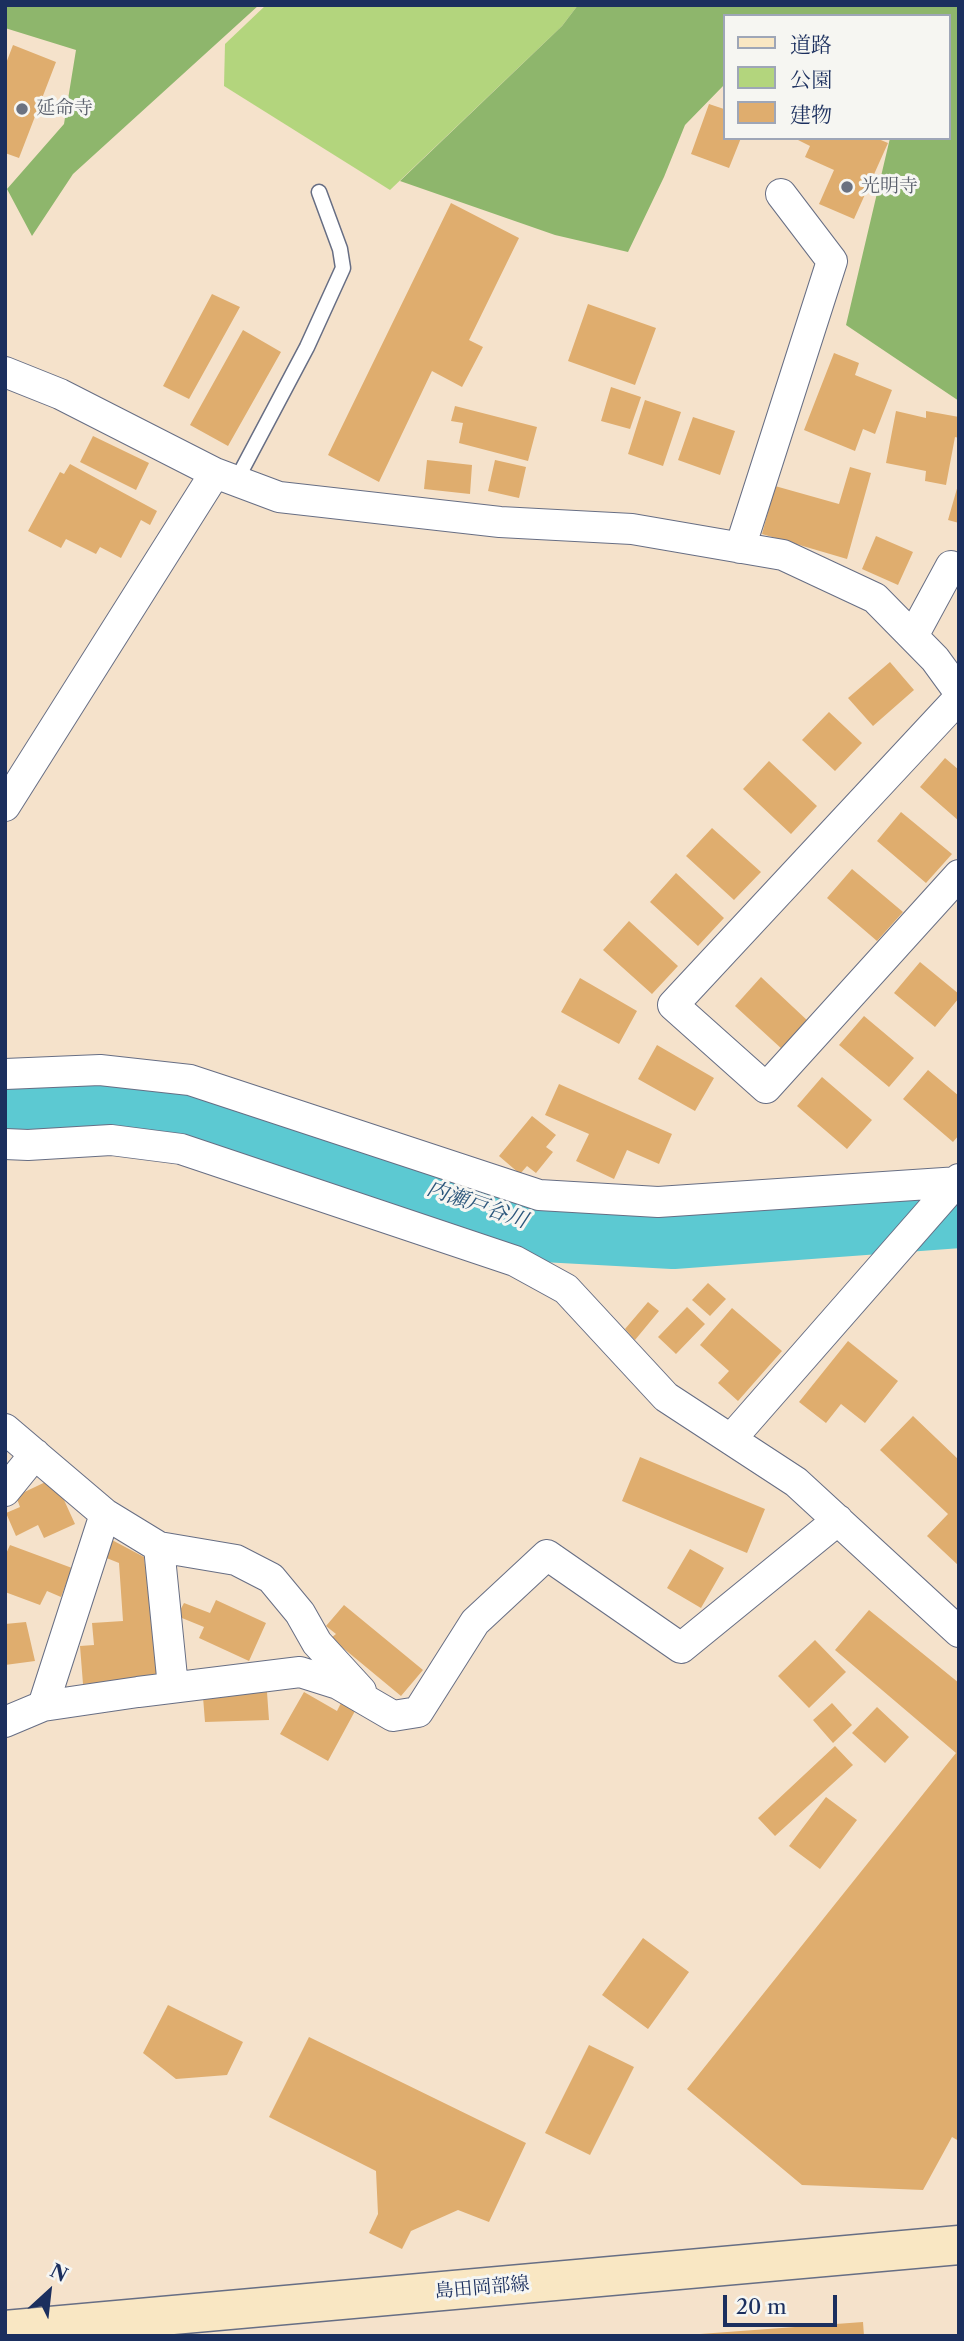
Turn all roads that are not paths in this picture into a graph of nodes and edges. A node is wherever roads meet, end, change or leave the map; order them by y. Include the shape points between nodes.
1 (319, 192) dead end
2 (780, 194) dead end
3 (5, 372) edge
4 (225, 477) junction
5 (740, 548) junction
6 (950, 566) dead end
7 (913, 636) junction
8 (959, 692) edge
9 (959, 698) edge
10 (5, 806) edge
11 (959, 875) edge
12 (5, 1074) edge
13 (5, 1144) edge
14 (958, 1181) edge
15 (5, 1429) edge
16 (731, 1439) junction
17 (35, 1454) junction
18 (5, 1491) edge
19 (105, 1514) junction
20 (838, 1520) junction
21 (159, 1547) junction
22 (959, 1632) edge
23 (173, 1687) junction
24 (43, 1706) junction
25 (374, 1706) junction
26 (5, 1722) edge
27 (959, 2245) edge
28 (5, 2330) edge

1 - 4 lane via 343,268 307,347
2 - 5 street via 832,261
3 - 4 street via 60,394
4 - 5 street via 279,496 500,522 632,529
4 - 10 street
5 - 7 street via 783,555 874,598
6 - 7 street
7 - 8 street
9 - 11 street via 673,1005 766,1088
12 - 14 street via 100,1070 190,1080 539,1195 658,1202
13 - 16 street via 111,1140 181,1149 515,1261 566,1289 666,1397
14 - 16 street
15 - 17 street
16 - 20 street via 796,1482
17 - 18 street
17 - 19 street
19 - 21 street
19 - 24 street
20 - 22 street
20 - 25 street via 681,1648 547,1555 475,1622 418,1712 393,1716
21 - 23 street
21 - 25 street via 236,1560 271,1578 317,1643
23 - 24 street
23 - 25 street via 300,1672 338,1684
24 - 26 street
27 - 28 main road, 島田岡部線

